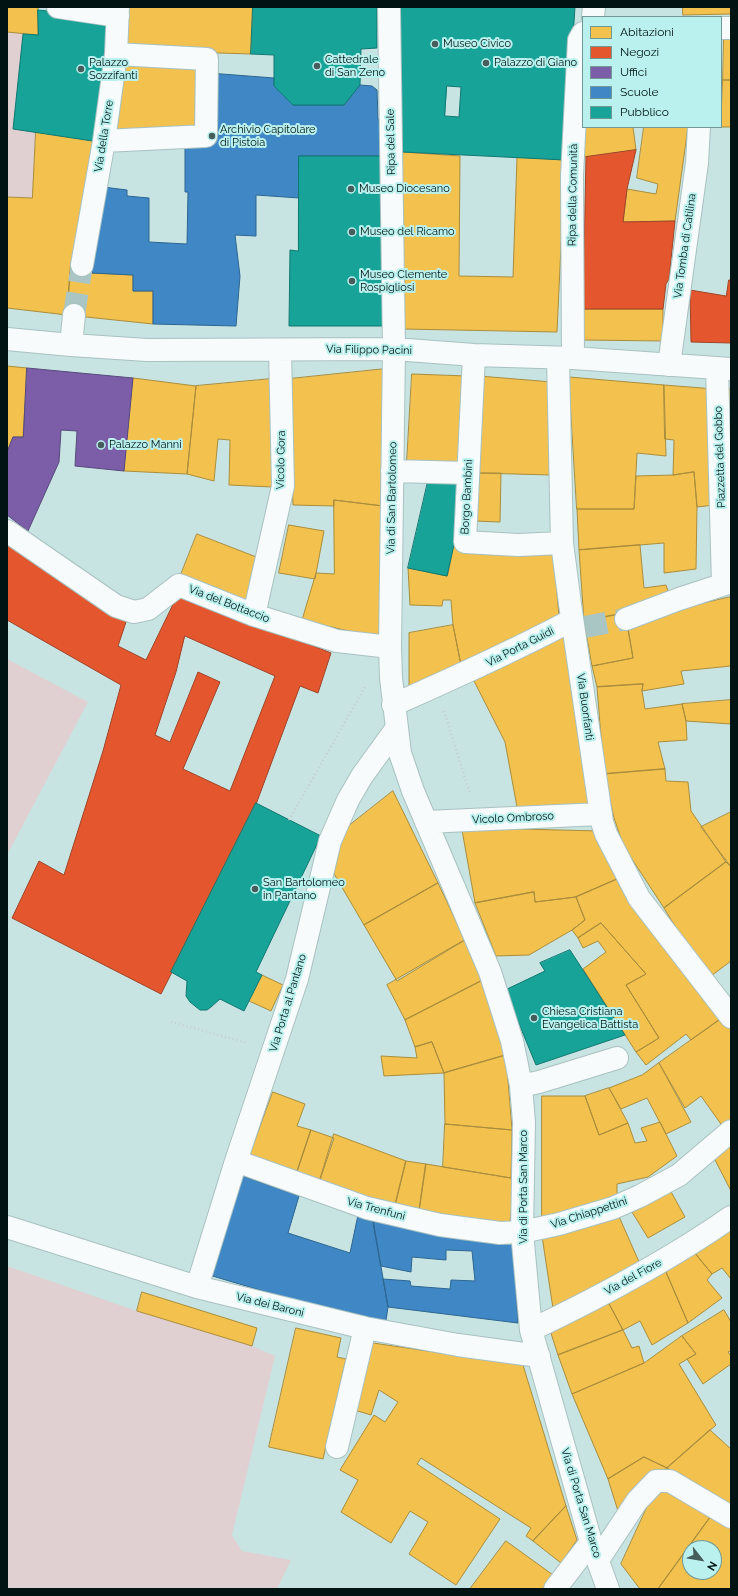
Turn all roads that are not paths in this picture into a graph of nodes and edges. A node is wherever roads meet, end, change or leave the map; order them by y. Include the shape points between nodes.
1 (58, 7) edge
2 (389, 7) edge
3 (118, 11) edge
4 (582, 35) edge
5 (116, 54) junction
6 (699, 128) edge
7 (104, 141) junction
8 (82, 265) tunnel mouth
9 (74, 315) tunnel mouth
10 (7, 339) edge
11 (71, 345) junction
12 (394, 348) junction
13 (280, 350) junction
14 (474, 355) junction
15 (566, 358) junction
16 (669, 366) junction
17 (724, 369) edge
18 (392, 471) junction
19 (468, 472) junction
20 (7, 531) edge
21 (562, 543) junction
22 (727, 583) edge
23 (254, 615) junction
24 (626, 618) tunnel mouth
25 (577, 626) junction
26 (390, 647) junction
27 (393, 705) junction
28 (396, 729) junction
29 (601, 814) junction
30 (429, 830) junction
31 (731, 1017) edge
32 (617, 1058) dead end
33 (521, 1086) junction
34 (731, 1131) edge
35 (236, 1161) junction
36 (731, 1217) edge
37 (7, 1227) edge
38 (522, 1232) junction
39 (197, 1287) junction
40 (365, 1328) junction
41 (531, 1330) junction
42 (539, 1356) junction
43 (337, 1447) dead end
44 (731, 1517) edge
45 (595, 1551) junction
46 (555, 1589) edge
47 (608, 1589) edge

1 - 3 street
2 - 12 street, Ripa del Sale
3 - 5 street, Via della Torre
4 - 15 street, Ripa della Comunità via 572,175
5 - 7 street, Via della Torre
5 - 7 street via 207,59 206,136
6 - 16 street, Via Tomba di Catilina via 697,163
7 - 8 street, Via della Torre
9 - 11 street
10 - 11 street, Via Filippo Pacini
11 - 13 street, Via Filippo Pacini via 147,350
12 - 13 street, Via Filippo Pacini
12 - 14 street, Via Filippo Pacini
12 - 18 street, Via di San Bartolomeo
13 - 23 street, Vicolo Gora via 283,486
14 - 15 street, Via Filippo Pacini
14 - 19 street, Borgo Bambini
15 - 16 street, Via Filippo Pacini
15 - 21 street, Via Buonfanti
16 - 17 street, Via Filippo Pacini
17 - 22 street, Piazzetta del Gobbo
18 - 19 street
18 - 26 street, Via di San Bartolomeo
19 - 21 street, Borgo Bambini via 465,542 518,545
20 - 23 street, Via del Bottaccio via 116,606 134,612 148,609 179,585
21 - 25 street, Via Buonfanti
22 - 24 street
23 - 26 street, Via del Bottaccio via 337,641
25 - 27 street, Via Porta Guidi via 528,644
25 - 29 street, Via Buonfanti
26 - 27 street, Via di San Bartolomeo
27 - 28 street, Via di San Bartolomeo
28 - 30 street, Via di Porta San Marco via 406,773
28 - 35 street, Via Porta al Pantano via 362,776 333,834 297,979
29 - 30 street, Vicolo Ombroso via 476,820
29 - 31 street, Via Buonfanti via 606,834 639,898
30 - 33 street, Via di Porta San Marco via 490,972 512,1041
32 - 33 street
33 - 38 street, Via di Porta San Marco via 524,1145
34 - 38 street, Via Chiappettini via 680,1175 640,1196 584,1217
35 - 38 street, Via Trenfuni via 367,1208 440,1225 500,1234
35 - 39 street, Via Porta al Pantano
36 - 41 street, Via del Fiore via 669,1258 574,1310
37 - 39 street, Via dei Baroni
38 - 41 street, Via di Porta San Marco
39 - 40 street, Via dei Baroni
40 - 42 street, Via dei Baroni via 458,1345
40 - 43 street
41 - 42 street, Via di Porta San Marco
42 - 45 street, Via di Porta San Marco
44 - 45 street via 670,1481 656,1481
45 - 46 street
45 - 47 street, Via di Porta San Marco

